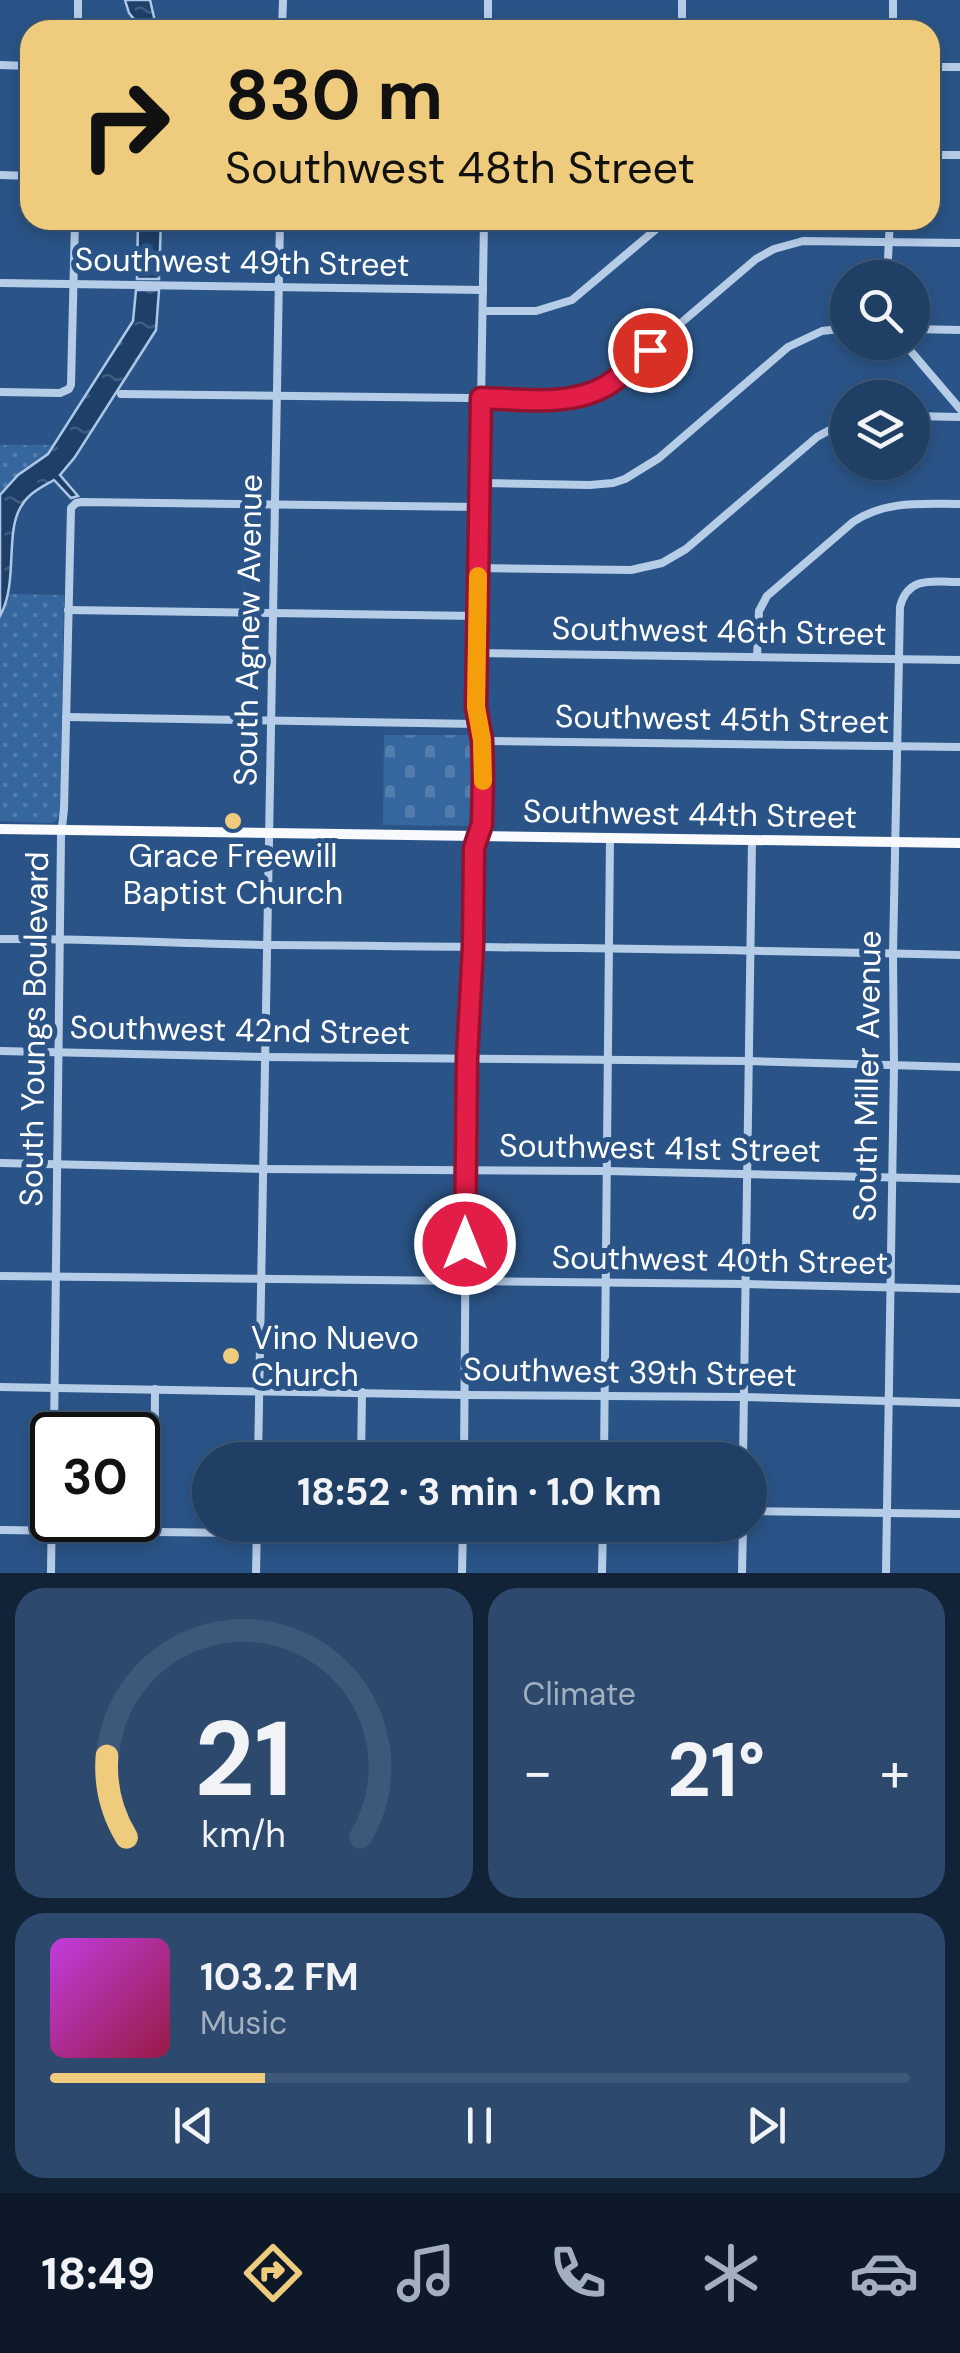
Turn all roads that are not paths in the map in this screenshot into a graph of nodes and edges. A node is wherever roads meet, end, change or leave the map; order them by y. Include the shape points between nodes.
1 (75, 230) edge
2 (280, 230) edge
3 (484, 230) edge
4 (654, 230) edge
5 (890, 230) edge
6 (890, 242) junction
7 (960, 242) edge
8 (888, 260) edge
9 (0, 283) edge
10 (74, 284) junction
11 (278, 288) junction
12 (483, 290) junction
13 (483, 311) junction
14 (930, 329) edge
15 (830, 330) edge
16 (960, 330) edge
17 (918, 360) edge
18 (0, 392) edge
19 (120, 394) dead end
20 (276, 396) junction
21 (481, 398) junction
22 (960, 409) edge
23 (930, 416) edge
24 (960, 417) edge
25 (830, 429) edge
26 (480, 483) junction
27 (274, 504) junction
28 (960, 504) edge
29 (479, 507) junction
30 (478, 568) junction
31 (960, 582) edge
32 (68, 610) junction
33 (274, 613) junction
34 (478, 616) junction
35 (477, 653) junction
36 (757, 657) junction
37 (900, 659) junction
38 (960, 660) edge
39 (66, 717) junction
40 (271, 722) junction
41 (478, 724) junction
42 (482, 740) junction
43 (898, 746) junction
44 (960, 748) edge
45 (0, 829) edge
46 (62, 830) junction
47 (270, 832) junction
48 (478, 836) junction
49 (610, 837) junction
50 (752, 841) junction
51 (896, 842) junction
52 (960, 843) edge
53 (61, 938) junction
54 (0, 939) edge
55 (267, 945) junction
56 (473, 946) junction
57 (610, 948) junction
58 (749, 951) junction
59 (893, 953) junction
60 (960, 955) edge
61 (0, 1052) edge
62 (60, 1052) junction
63 (265, 1057) junction
64 (467, 1058) junction
65 (606, 1060) junction
66 (748, 1061) junction
67 (894, 1066) junction
68 (960, 1067) edge
69 (0, 1163) edge
70 (58, 1163) junction
71 (263, 1168) junction
72 (465, 1170) junction
73 (607, 1171) junction
74 (746, 1174) junction
75 (891, 1178) junction
76 (960, 1179) edge
77 (0, 1276) edge
78 (55, 1277) junction
79 (261, 1280) junction
80 (464, 1282) junction
81 (604, 1283) junction
82 (745, 1284) junction
83 (890, 1288) junction
84 (960, 1290) edge
85 (0, 1387) edge
86 (55, 1388) junction
87 (155, 1389) junction
88 (260, 1392) junction
89 (362, 1392) junction
90 (465, 1395) junction
91 (604, 1396) junction
92 (742, 1396) junction
93 (888, 1402) junction
94 (960, 1402) edge
95 (54, 1412) edge
96 (155, 1412) edge
97 (259, 1442) edge
98 (361, 1442) edge
99 (464, 1442) edge
100 (604, 1442) edge
101 (742, 1442) edge
102 (767, 1511) edge
103 (887, 1513) junction
104 (960, 1514) edge
105 (0, 1530) edge
106 (30, 1531) edge
107 (192, 1531) edge
108 (160, 1532) edge
109 (52, 1542) edge
110 (257, 1542) edge
111 (463, 1542) edge
112 (603, 1542) edge
113 (742, 1542) edge
114 (51, 1573) edge
115 (256, 1573) edge
116 (462, 1573) edge
117 (602, 1573) edge
118 (742, 1573) edge
119 (886, 1573) edge

1 - 10 street
2 - 11 street, South Agnew Avenue
3 - 12 street
4 - 13 street via 572,300 536,311
5 - 6 street
6 - 7 street
6 - 8 street
6 - 21 street via 804,241 774,248 605,386 563,399
9 - 10 street, Southwest 49th Street
10 - 11 street, Southwest 49th Street
10 - 18 street via 69,390
11 - 12 street, Southwest 49th Street
11 - 20 street, South Agnew Avenue
12 - 13 street
13 - 21 street
14 - 16 street
15 - 26 street via 788,347 659,458 625,479 590,486
17 - 22 street
19 - 20 street
20 - 21 street
20 - 27 street, South Agnew Avenue
21 - 26 street
23 - 24 street
25 - 30 street via 662,563 631,570
26 - 29 street
27 - 29 street
27 - 32 street, South Youngs Boulevard via 73,505
27 - 33 street, South Agnew Avenue
28 - 36 street via 888,506 853,522 767,596 759,612
29 - 30 street
30 - 34 street
31 - 37 street, South Miller Avenue via 924,582 905,593
32 - 33 street
32 - 39 street, South Youngs Boulevard
33 - 34 street
33 - 40 street, South Agnew Avenue
34 - 35 street
35 - 36 street, Southwest 46th Street
35 - 41 street
36 - 37 street, Southwest 46th Street
37 - 38 street, Southwest 46th Street
37 - 43 street, South Miller Avenue
39 - 40 street
39 - 46 street, South Youngs Boulevard
40 - 41 street
40 - 47 street, South Agnew Avenue
41 - 42 street
42 - 43 street, Southwest 45th Street
42 - 48 street
43 - 44 street, Southwest 45th Street
43 - 51 street, South Miller Avenue
45 - 46 main road, Southwest 44th Street
46 - 47 main road, Southwest 44th Street
46 - 53 street, South Youngs Boulevard
47 - 48 main road, Southwest 44th Street
47 - 55 street, South Agnew Avenue
48 - 49 main road, Southwest 44th Street
48 - 56 street
49 - 50 main road, Southwest 44th Street
49 - 57 street
50 - 51 main road, Southwest 44th Street
50 - 58 street
51 - 52 main road, Southwest 44th Street
51 - 59 street, South Miller Avenue
53 - 54 street
53 - 55 street
53 - 62 street, South Youngs Boulevard
55 - 56 street
55 - 63 street, South Agnew Avenue
56 - 57 street
56 - 64 street
57 - 58 street
57 - 65 street
58 - 59 street
58 - 66 street
59 - 60 street
59 - 67 street, South Miller Avenue
61 - 62 street, Southwest 42nd Street
62 - 63 street, Southwest 42nd Street
62 - 70 street, South Youngs Boulevard
63 - 64 street, Southwest 42nd Street
63 - 71 street, South Agnew Avenue
64 - 65 street, Southwest 42nd Street
64 - 72 street
65 - 66 street, Southwest 42nd Street
65 - 73 street
66 - 67 street, Southwest 42nd Street
66 - 74 street
67 - 68 street, Southwest 42nd Street
67 - 75 street, South Miller Avenue
69 - 70 street, Southwest 41st Street
70 - 71 street, Southwest 41st Street
70 - 78 street, South Youngs Boulevard
71 - 72 street, Southwest 41st Street
71 - 79 street, South Agnew Avenue
72 - 73 street, Southwest 41st Street
72 - 80 street
73 - 74 street, Southwest 41st Street
73 - 81 street
74 - 75 street, Southwest 41st Street
74 - 82 street
75 - 76 street, Southwest 41st Street
75 - 83 street, South Miller Avenue
77 - 78 street, Southwest 40th Street
78 - 79 street, Southwest 40th Street
78 - 86 street, South Youngs Boulevard
79 - 80 street, Southwest 40th Street
79 - 88 street, South Agnew Avenue
80 - 81 street, Southwest 40th Street
80 - 90 street
81 - 82 street, Southwest 40th Street
81 - 91 street
82 - 83 street, Southwest 40th Street
82 - 92 street
83 - 84 street, Southwest 40th Street
83 - 93 street, South Miller Avenue
85 - 86 street, Southwest 39th Street
86 - 87 street, Southwest 39th Street
86 - 95 street, South Youngs Boulevard
87 - 88 street, Southwest 39th Street
87 - 96 street
88 - 89 street, Southwest 39th Street
88 - 97 street, South Agnew Avenue
89 - 90 street, Southwest 39th Street
89 - 98 street
90 - 91 street, Southwest 39th Street
90 - 99 street
91 - 92 street, Southwest 39th Street
91 - 100 street
92 - 93 street, Southwest 39th Street
92 - 101 street
93 - 94 street, Southwest 39th Street
93 - 103 street, South Miller Avenue
102 - 103 street
103 - 104 street
103 - 119 street, South Miller Avenue
105 - 106 street
107 - 108 street
109 - 114 street
110 - 115 street
111 - 116 street
112 - 117 street
113 - 118 street

